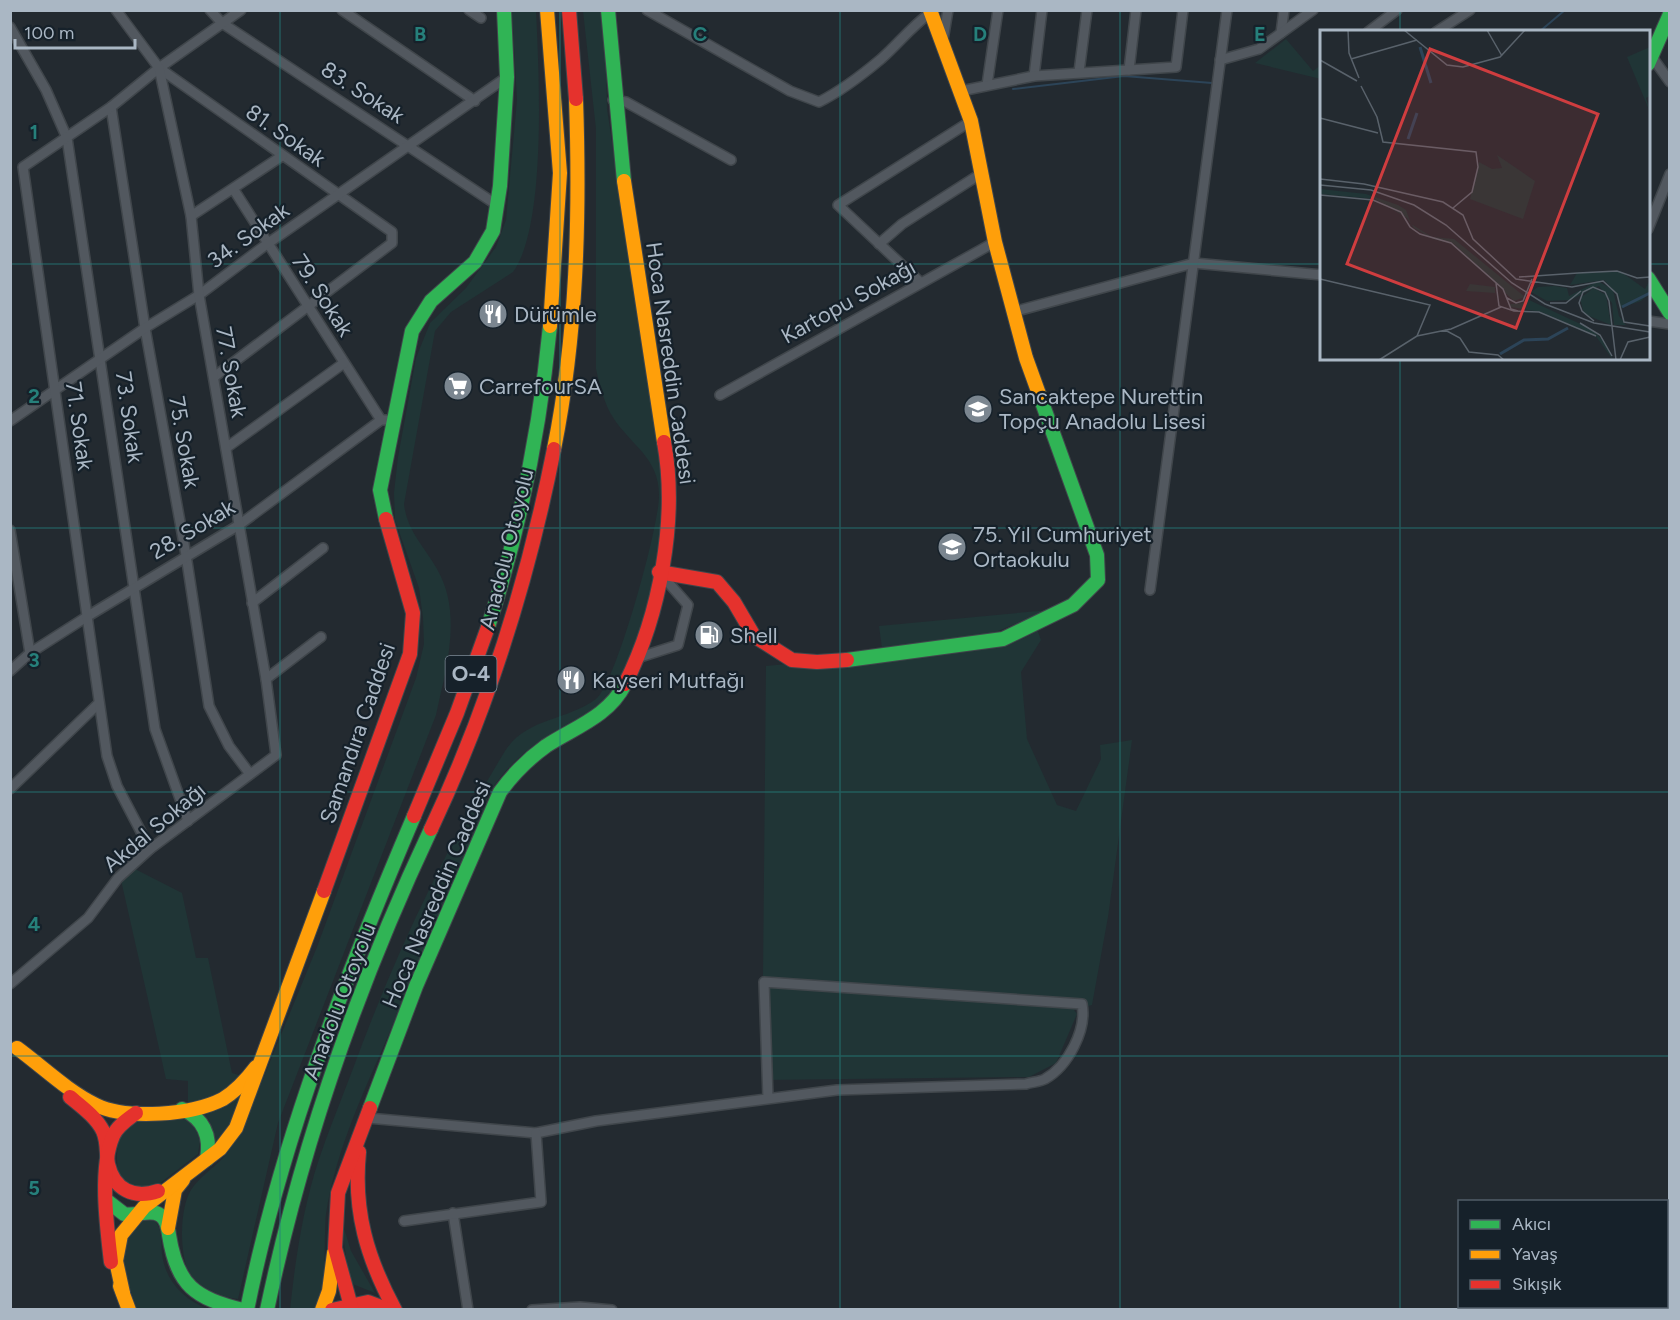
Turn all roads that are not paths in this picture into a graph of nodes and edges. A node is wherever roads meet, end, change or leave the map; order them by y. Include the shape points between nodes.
1 (116, 10) edge
2 (210, 10) edge
3 (241, 10) edge
4 (342, 10) edge
5 (469, 10) edge
6 (504, 10) edge
7 (547, 10) edge
8 (569, 10) edge
9 (608, 10) edge
10 (648, 10) edge
11 (948, 10) edge
12 (998, 10) edge
13 (1042, 10) edge
14 (1087, 10) edge
15 (1136, 10) edge
16 (1183, 10) edge
17 (1227, 10) edge
18 (1284, 10) edge
19 (1313, 10) edge
20 (1397, 10) edge
21 (1470, 10) edge
22 (930, 12) edge
23 (1670, 14) edge
24 (481, 18) dead end
25 (222, 23) junction
26 (10, 27) edge
27 (1371, 30) edge
28 (1440, 30) edge
29 (1281, 33) junction
30 (943, 40) junction
31 (1220, 60) junction
32 (1650, 60) edge
33 (159, 68) junction
34 (1129, 70) junction
35 (1079, 72) junction
36 (1034, 76) junction
37 (507, 77) junction
38 (1670, 82) edge
39 (987, 85) junction
40 (961, 91) junction
41 (613, 100) junction
42 (475, 101) junction
43 (111, 106) junction
44 (971, 121) junction
45 (67, 138) junction
46 (410, 146) junction
47 (282, 156) junction
48 (731, 160) dead end
49 (982, 173) junction
50 (1670, 174) edge
51 (234, 190) junction
52 (339, 195) junction
53 (497, 205) junction
54 (191, 216) junction
55 (1650, 224) edge
56 (995, 242) junction
57 (267, 244) junction
58 (879, 244) junction
59 (1194, 263) junction
60 (1320, 275) edge
61 (1650, 281) edge
62 (920, 282) junction
63 (199, 295) junction
64 (307, 307) junction
65 (1013, 312) junction
66 (1669, 312) edge
67 (1650, 321) edge
68 (1670, 324) edge
69 (145, 328) junction
70 (102, 358) junction
71 (344, 363) junction
72 (214, 377) junction
73 (56, 390) junction
74 (720, 395) dead end
75 (386, 420) junction
76 (10, 421) edge
77 (226, 448) junction
78 (239, 525) junction
79 (10, 530) edge
80 (323, 548) dead end
81 (186, 555) junction
82 (659, 572) junction
83 (133, 588) junction
84 (1150, 590) dead end
85 (252, 603) junction
86 (88, 616) junction
87 (321, 637) dead end
88 (30, 653) junction
89 (637, 658) junction
90 (10, 671) edge
91 (266, 679) junction
92 (99, 703) junction
93 (276, 755) joint
94 (250, 774) junction
95 (10, 789) edge
96 (188, 821) junction
97 (150, 849) junction
98 (10, 984) edge
99 (14, 1045) edge
100 (265, 1055) junction
101 (768, 1098) junction
102 (182, 1109) junction
103 (136, 1113) junction
104 (368, 1118) junction
105 (536, 1133) junction
106 (362, 1135) junction
107 (207, 1159) junction
108 (108, 1162) junction
109 (187, 1174) junction
110 (168, 1188) junction
111 (106, 1200) junction
112 (453, 1213) junction
113 (138, 1215) junction
114 (404, 1221) dead end
115 (168, 1228) junction
116 (335, 1248) junction
117 (123, 1293) junction
118 (351, 1306) edge
119 (129, 1310) edge
120 (245, 1310) edge
121 (268, 1310) edge
122 (322, 1310) edge
123 (332, 1310) edge
124 (389, 1310) edge
125 (395, 1310) edge
126 (468, 1310) edge
127 (532, 1310) edge
128 (612, 1310) edge

1 - 33 street, 77. Sokak
2 - 25 street, 83. Sokak
3 - 25 street, 71. Sokak
4 - 42 street
5 - 24 street
6 - 37 main road, Samandıra Caddesi
7 - 120 main road, Anadolu Otoyolu / O-4 via 560,173 554,288 527,479 484,638 316,1058 267,1216
8 - 121 main road, Anadolu Otoyolu / O-4 via 579,136 575,297 552,453 526,573 461,762 404,887 333,1072 301,1172
9 - 41 main road, Hoca Nasreddin Caddesi
10 - 22 street via 790,91 819,102 882,58
11 - 30 street
12 - 39 street
13 - 36 street
14 - 35 street
15 - 34 street
16 - 34 street via 1176,67
17 - 31 street
18 - 29 street
19 - 29 street
20 - 27 street
21 - 28 street
22 - 30 main road
23 - 32 main road
25 - 33 street, 71. Sokak
25 - 46 street, 83. Sokak
26 - 45 street, 73. Sokak via 46,90
29 - 31 street via 1259,49
30 - 40 main road
31 - 59 street
32 - 38 street
33 - 43 street, 71. Sokak
33 - 47 street, 81. Sokak
33 - 54 street, 77. Sokak
34 - 35 street
35 - 36 street
36 - 39 street
37 - 42 street, 34. Sokak
37 - 53 main road, Samandıra Caddesi
39 - 40 street
40 - 44 main road
41 - 48 street via 626,102
41 - 82 main road, Hoca Nasreddin Caddesi via 667,457 670,495
42 - 46 street, 34. Sokak
43 - 45 street, 71. Sokak
43 - 69 street, 75. Sokak
44 - 49 main road
44 - 58 street via 838,205
45 - 70 street, 73. Sokak
45 - 73 street, 71. Sokak via 23,167
46 - 52 street, 34. Sokak
46 - 53 street, 83. Sokak
47 - 51 street
47 - 52 street, 81. Sokak
49 - 56 main road
49 - 58 street via 902,224
50 - 55 street
51 - 54 street
51 - 57 street, 79. Sokak
52 - 57 street, 34. Sokak
52 - 64 street, 81. Sokak via 392,232 392,243
53 - 75 main road, Samandıra Caddesi via 485,249 431,301 412,331
54 - 63 street, 77. Sokak
56 - 62 street, Kartopu Sokağı
56 - 65 main road
57 - 63 street, 34. Sokak
57 - 64 street, 79. Sokak
58 - 62 street
59 - 60 street
59 - 65 street
59 - 84 street
61 - 66 main road
62 - 74 street, Kartopu Sokağı
63 - 69 street, 34. Sokak
63 - 72 street, 77. Sokak
64 - 71 street, 79. Sokak
64 - 72 street
65 - 82 main road via 1099,562 1096,584 1073,605 1003,639 883,657 817,662 792,660 754,636 717,582
67 - 68 street
69 - 70 street, 34. Sokak
69 - 81 street, 75. Sokak
70 - 73 street, 34. Sokak
70 - 83 street, 73. Sokak
71 - 75 street, 79. Sokak
71 - 77 street
72 - 77 street, 77. Sokak
73 - 76 street, 34. Sokak
73 - 86 street, 71. Sokak
75 - 78 street, 28. Sokak
75 - 100 main road, Samandıra Caddesi via 380,490 413,613 410,654
77 - 78 street, 77. Sokak
78 - 81 street, 28. Sokak
78 - 85 street, 77. Sokak
79 - 88 street
80 - 85 street
81 - 83 street, 28. Sokak
81 - 94 street, 75. Sokak via 209,706 229,746
82 - 89 main road, Hoca Nasreddin Caddesi
82 - 89 street via 688,605 678,645
83 - 86 street, 28. Sokak
83 - 96 street, 73. Sokak via 154,729
85 - 91 street, 77. Sokak
86 - 88 street, 28. Sokak
86 - 92 street, 71. Sokak
87 - 91 street
88 - 90 street, 28. Sokak
89 - 104 main road, Hoca Nasreddin Caddesi via 608,708 539,751 500,792 416,986
91 - 93 street, 77. Sokak
92 - 95 street
92 - 97 street, 71. Sokak via 107,756 117,786
93 - 94 street, Akdal Sokağı
94 - 96 street, Akdal Sokağı
96 - 97 street, Akdal Sokağı
97 - 98 street, Akdal Sokağı via 118,878 88,918
99 - 103 main road via 96,1105 110,1111
99 - 108 main road via 98,1124 104,1134
100 - 102 main road via 242,1084 220,1100
100 - 107 main road, Samandıra Caddesi via 236,1128
101 - 101 street via 764,982 1082,1004 1080,1032 1070,1053 1043,1080 1026,1084 837,1090
101 - 105 street
102 - 103 main road
102 - 107 main road via 194,1113 207,1130
103 - 108 main road via 112,1136
104 - 105 street
104 - 106 main road, Hoca Nasreddin Caddesi
105 - 112 street via 541,1202
106 - 116 main road via 338,1193
106 - 125 main road via 355,1195 357,1216 371,1260
107 - 109 main road, Samandıra Caddesi
108 - 110 main road via 113,1178 129,1195 151,1195
108 - 111 main road
109 - 110 main road, Samandıra Caddesi
109 - 115 main road via 175,1190
110 - 113 main road, Samandıra Caddesi
111 - 113 main road via 123,1215
111 - 117 main road via 109,1249
112 - 114 street
112 - 126 street
113 - 115 main road via 155,1212
113 - 117 main road, Samandıra Caddesi via 121,1235 117,1249
115 - 120 main road via 172,1258 181,1280 204,1300
116 - 118 main road
116 - 122 main road
117 - 119 main road
118 - 123 main road
118 - 124 main road via 377,1302
127 - 128 street

